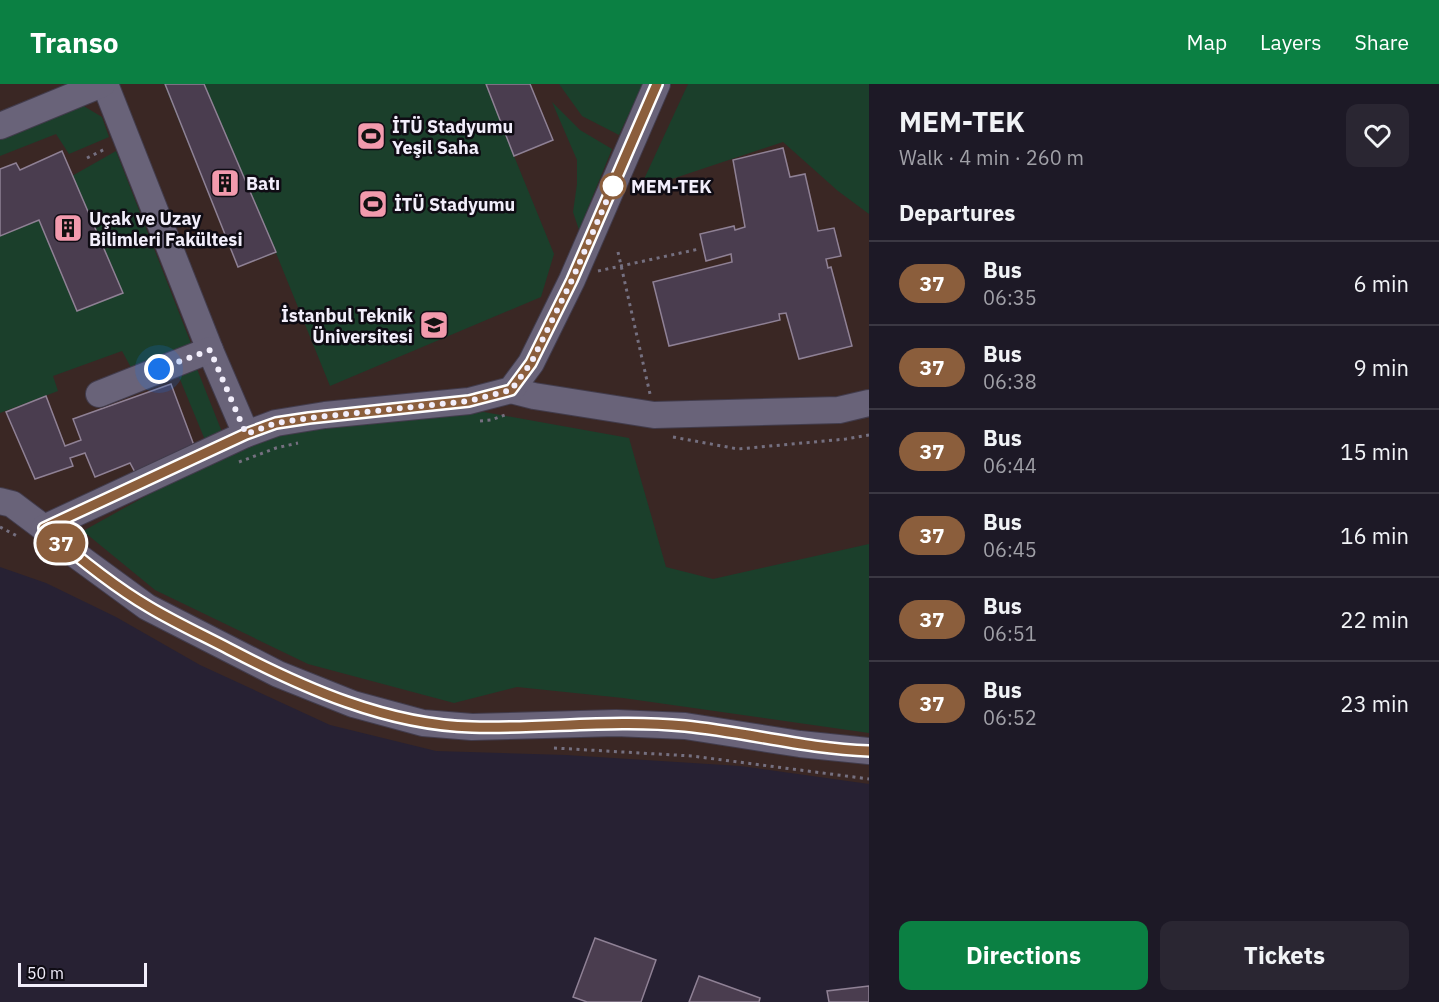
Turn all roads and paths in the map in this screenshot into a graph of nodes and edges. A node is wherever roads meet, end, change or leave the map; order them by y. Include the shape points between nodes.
1 (103, 84) edge
2 (657, 84) edge
3 (0, 126) edge
4 (699, 249) dead end
5 (618, 252) dead end
6 (596, 262) dead end
7 (621, 266) junction
8 (210, 350) junction
9 (523, 393) junction
10 (99, 394) dead end
11 (869, 394) edge
12 (869, 403) edge
13 (839, 410) junction
14 (654, 415) junction
15 (479, 421) dead end
16 (246, 434) junction
17 (869, 435) edge
18 (306, 441) dead end
19 (738, 449) dead end
20 (234, 465) dead end
21 (0, 501) edge
22 (44, 528) junction
23 (869, 751) edge

1 - 3 street
1 - 8 street
2 - 9 street via 572,280 531,363
4 - 7 path
5 - 7 path
6 - 7 path via 592,273
7 - 14 path
8 - 10 street
8 - 16 street
9 - 14 street
9 - 15 path via 509,413
9 - 16 street via 325,415 276,423
11 - 13 street
12 - 13 street
13 - 14 street
16 - 22 street
17 - 19 path
18 - 20 path
21 - 22 street via 12,504
22 - 23 street via 147,607 278,674 353,704 413,720 472,727 616,723 685,726

